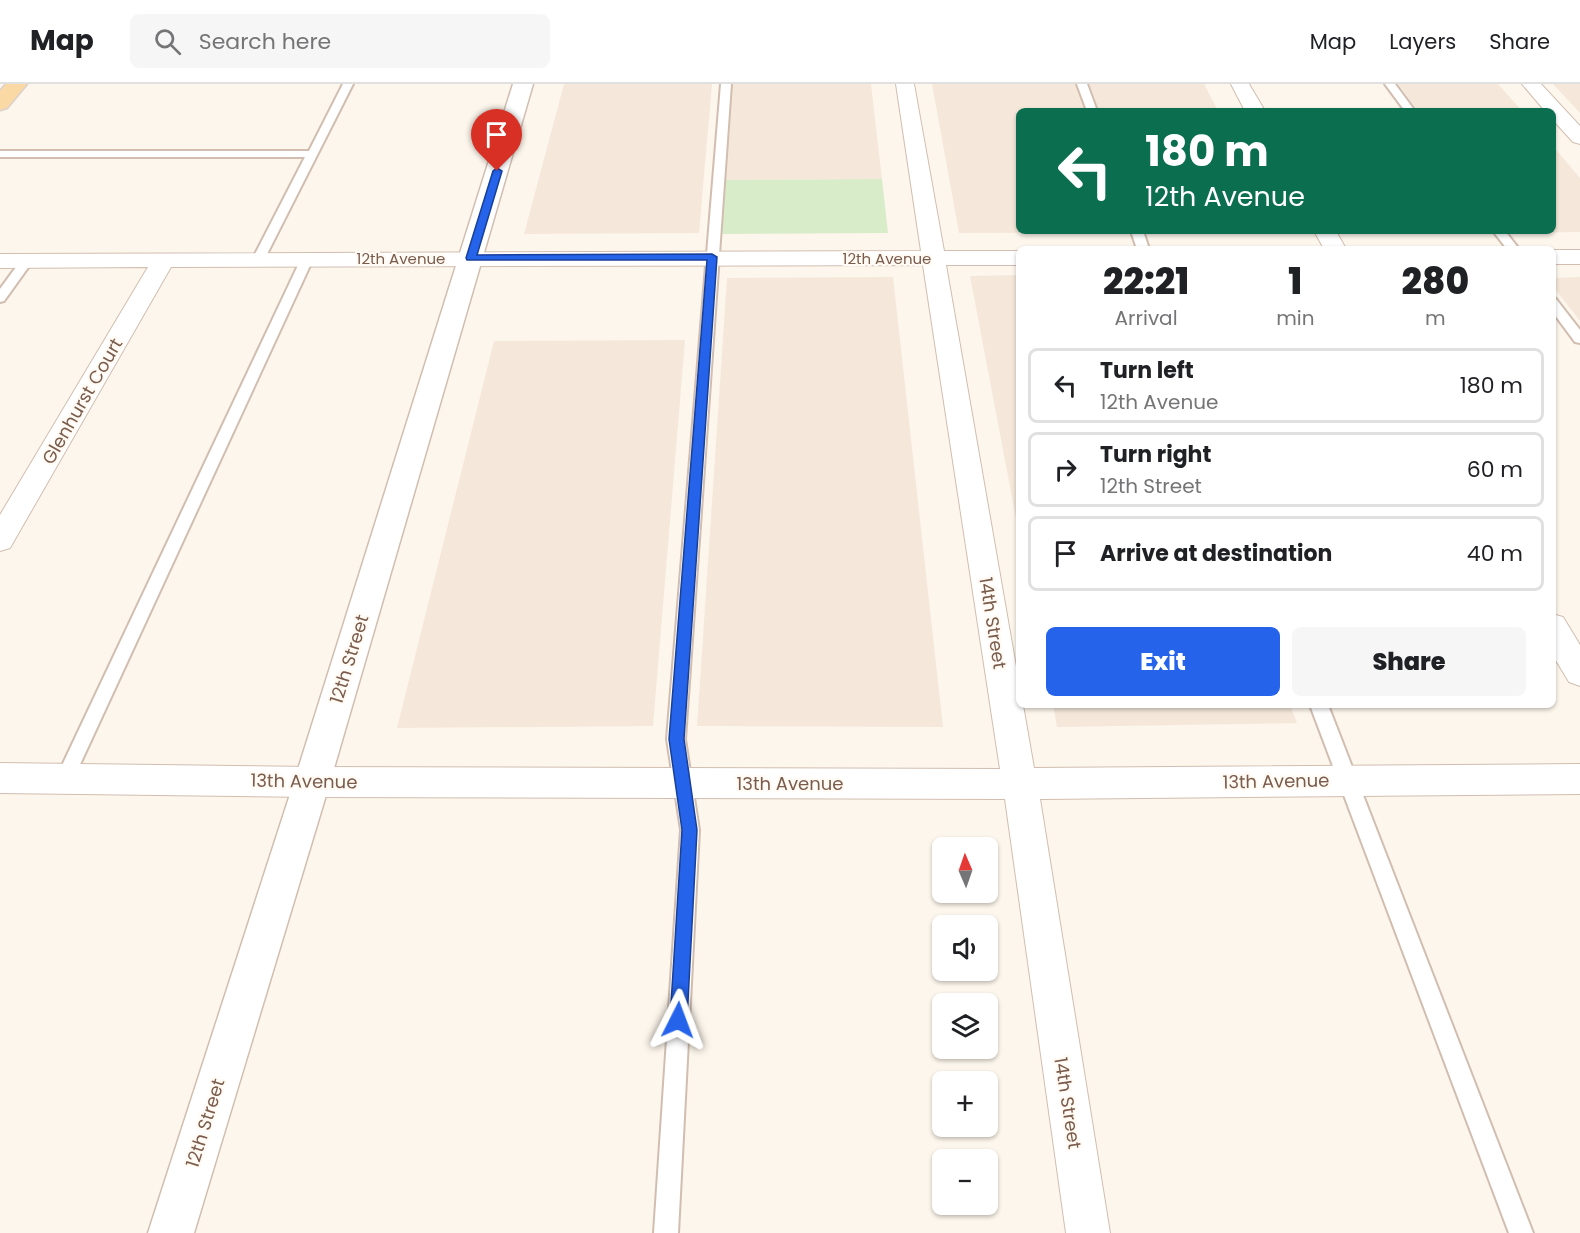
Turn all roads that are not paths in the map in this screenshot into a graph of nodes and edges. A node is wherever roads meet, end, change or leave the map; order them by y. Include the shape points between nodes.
1 (17, 84) edge
2 (348, 84) edge
3 (523, 84) edge
4 (726, 84) edge
5 (905, 84) edge
6 (1082, 84) edge
7 (1240, 84) edge
8 (1390, 84) edge
9 (1531, 84) edge
10 (0, 104) edge
11 (1091, 108) edge
12 (1253, 108) edge
13 (1408, 108) edge
14 (1553, 108) edge
15 (1556, 112) edge
16 (1580, 138) edge
17 (0, 154) edge
18 (313, 154) junction
19 (1501, 234) edge
20 (1511, 246) edge
21 (712, 257) junction
22 (1556, 257) edge
23 (1580, 257) edge
24 (471, 258) junction
25 (1016, 258) edge
26 (307, 259) junction
27 (933, 259) junction
28 (258, 260) junction
29 (0, 261) edge
30 (26, 261) junction
31 (163, 261) junction
32 (0, 298) edge
33 (1556, 307) edge
34 (1580, 339) edge
35 (0, 540) edge
36 (1556, 633) edge
37 (1580, 673) edge
38 (1320, 708) edge
39 (0, 778) edge
40 (65, 778) junction
41 (1580, 779) edge
42 (1348, 781) junction
43 (312, 782) junction
44 (683, 783) junction
45 (1020, 784) junction
46 (171, 1233) edge
47 (666, 1233) edge
48 (1088, 1233) edge
49 (1521, 1233) edge

1 - 10 main road
2 - 18 lane
3 - 24 street, 12th Street
4 - 21 lane
5 - 27 street, 14th Street
6 - 11 lane
7 - 12 street
8 - 13 lane
9 - 14 street
15 - 16 street
17 - 18 lane
18 - 28 lane
19 - 20 lane
21 - 24 street, 12th Avenue
21 - 27 street, 12th Avenue
21 - 44 lane via 676,739
22 - 23 street
24 - 26 street, 12th Avenue
24 - 43 street, 12th Street
25 - 27 street, 12th Avenue
26 - 28 street, 12th Avenue
26 - 40 lane
27 - 45 street, 14th Street
28 - 31 street, 12th Avenue
29 - 30 street, 12th Avenue
30 - 31 street, 12th Avenue
30 - 32 lane
31 - 35 street, Glenhurst Court
33 - 34 lane
36 - 37 street
38 - 42 lane
39 - 40 street, 13th Avenue
40 - 43 street, 13th Avenue
41 - 42 street, 13th Avenue
42 - 45 street, 13th Avenue
42 - 49 lane
43 - 44 street, 13th Avenue
43 - 46 street, 12th Street
44 - 45 street, 13th Avenue
44 - 47 lane via 690,830
45 - 48 street, 14th Street

